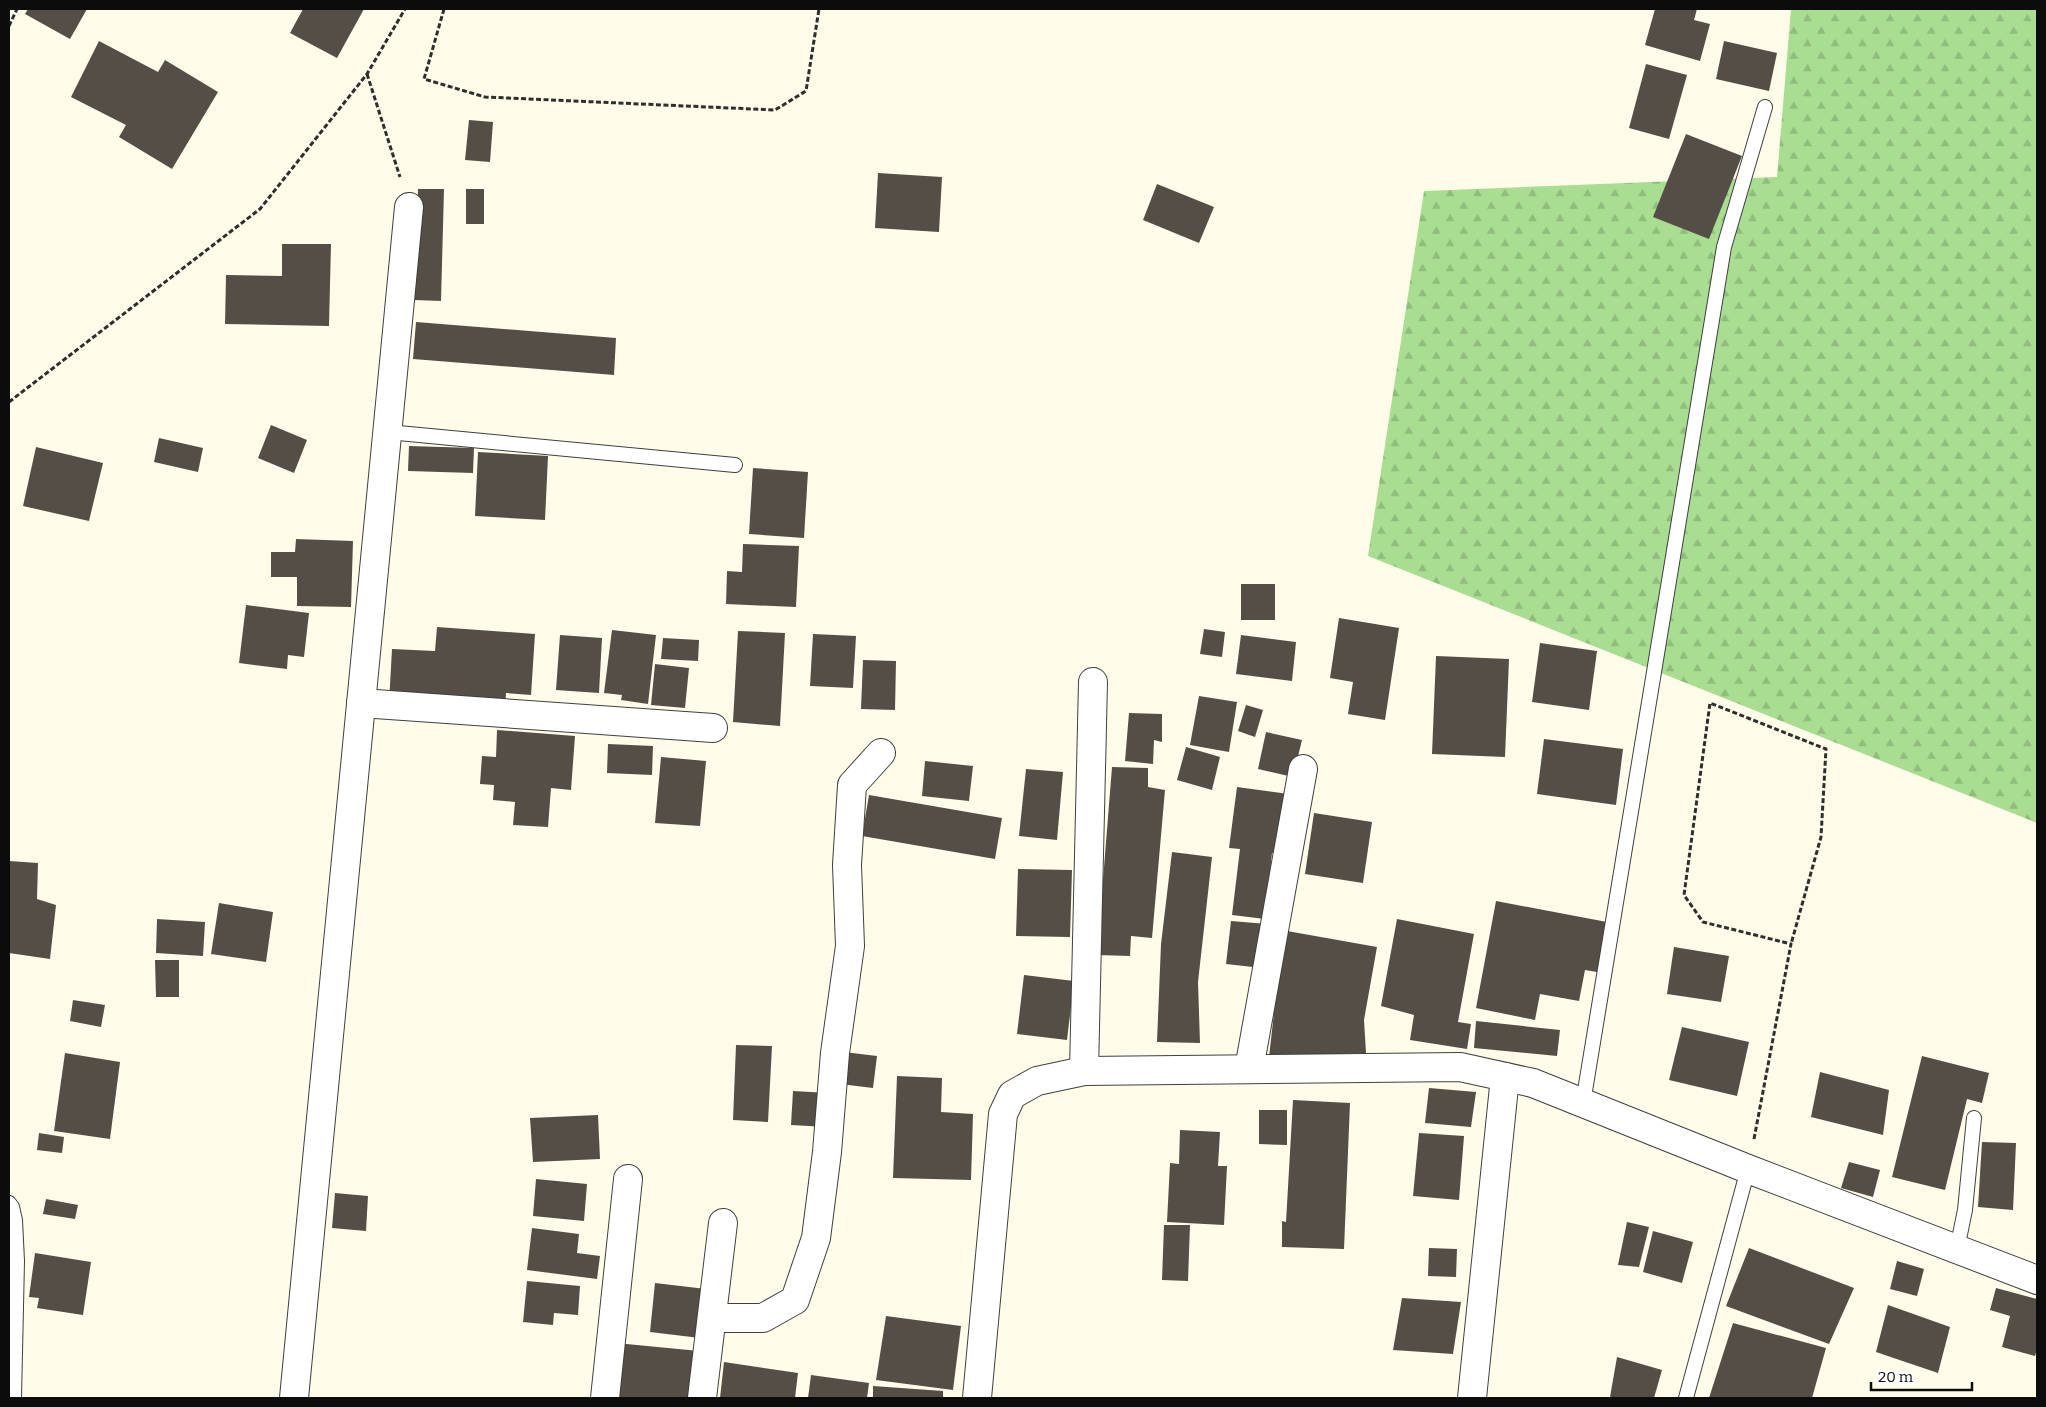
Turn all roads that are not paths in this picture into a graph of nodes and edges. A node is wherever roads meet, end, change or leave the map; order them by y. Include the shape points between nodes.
1 (1765, 107) dead end
2 (409, 206) road end
3 (388, 432) junction
4 (735, 465) dead end
5 (1094, 682) dead end
6 (361, 703) junction
7 (713, 728) dead end
8 (881, 752) dead end
9 (1303, 769) dead end
10 (1248, 1069) junction
11 (1084, 1071) junction
12 (1505, 1076) junction
13 (1583, 1103) junction
14 (1974, 1118) dead end
15 (1748, 1169) junction
16 (628, 1179) dead end
17 (9, 1203) edge
18 (723, 1223) dead end
19 (1957, 1249) junction
20 (2037, 1280) edge
21 (712, 1318) junction
22 (14, 1398) edge
23 (294, 1398) edge
24 (605, 1398) edge
25 (702, 1398) edge
26 (977, 1398) edge
27 (1472, 1398) edge
28 (1686, 1398) edge

1 - 13 lane via 1724,247
2 - 3 street
3 - 4 lane
3 - 6 street
5 - 11 street
6 - 7 street
6 - 23 street
8 - 21 street via 852,785 847,865 850,946 816,1238 795,1300 763,1318
9 - 10 street
10 - 11 street
10 - 12 street via 1460,1067
11 - 26 street via 1036,1081 1012,1095 1003,1114
12 - 13 street via 1533,1083
12 - 27 street
13 - 15 street
14 - 19 lane via 1965,1210
15 - 19 street
15 - 28 lane
16 - 24 street
17 - 22 lane via 15,1220 16,1245
18 - 21 street
19 - 20 street
21 - 25 street

